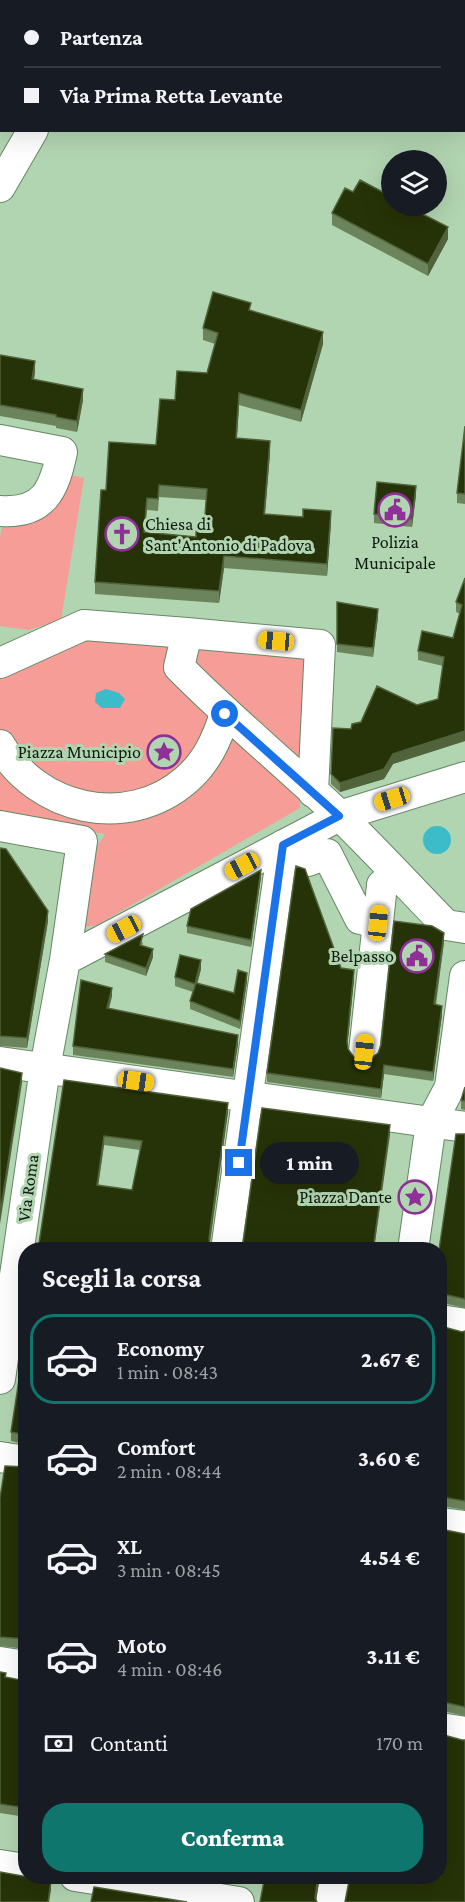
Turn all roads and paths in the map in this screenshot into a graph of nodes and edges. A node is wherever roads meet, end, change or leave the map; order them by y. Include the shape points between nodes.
1 (32, 132) edge
2 (0, 187) edge
3 (0, 440) edge
4 (0, 511) edge
5 (187, 633) junction
6 (0, 663) edge
7 (225, 714) junction
8 (0, 745) edge
9 (465, 777) edge
10 (313, 792) junction
11 (87, 808) junction
12 (339, 816) junction
13 (0, 826) edge
14 (82, 841) junction
15 (283, 845) junction
16 (308, 861) dead end
17 (395, 873) junction
18 (378, 923) junction
19 (465, 928) edge
20 (65, 960) junction
21 (465, 976) edge
22 (364, 1052) dead end
23 (0, 1062) edge
24 (45, 1068) junction
25 (249, 1098) junction
26 (431, 1123) junction
27 (465, 1127) edge
28 (227, 1242) edge
29 (415, 1242) edge
30 (14, 1260) edge
31 (447, 1321) edge
32 (465, 1324) edge
33 (0, 1379) edge
34 (0, 1457) edge
35 (18, 1460) edge
36 (447, 1524) edge
37 (465, 1526) edge
38 (0, 1662) edge
39 (18, 1665) edge
40 (447, 1729) edge
41 (465, 1732) edge
42 (0, 1865) edge
43 (18, 1868) edge
44 (111, 1884) edge
45 (333, 1884) edge
46 (129, 1888) edge
47 (239, 1902) edge
48 (331, 1902) edge

1 - 2 street
3 - 4 street via 62,453 56,481 48,495 35,506
5 - 6 street via 84,625
5 - 7 street via 179,667
5 - 10 street via 320,645
7 - 10 street
7 - 11 street via 217,739 203,762 178,786 139,805
8 - 11 street via 16,769 37,787 60,800
9 - 12 street
10 - 12 street
11 - 14 street, Via Roma
12 - 15 street
12 - 17 street
13 - 14 street
14 - 20 street, Via Roma
15 - 20 street
15 - 25 street
16 - 18 street via 327,854 360,919
17 - 18 street via 382,885
17 - 19 street via 446,925
18 - 22 street
20 - 24 street, Via Roma
21 - 26 street via 450,1087
23 - 24 street
24 - 25 street
24 - 30 street, Via Roma
25 - 26 street
25 - 28 street
26 - 27 street
26 - 29 street
30 - 33 street, Via Roma
31 - 32 street
34 - 35 street
36 - 37 street
38 - 39 street
40 - 41 street
42 - 43 street
44 - 46 street
45 - 48 street
46 - 47 street

